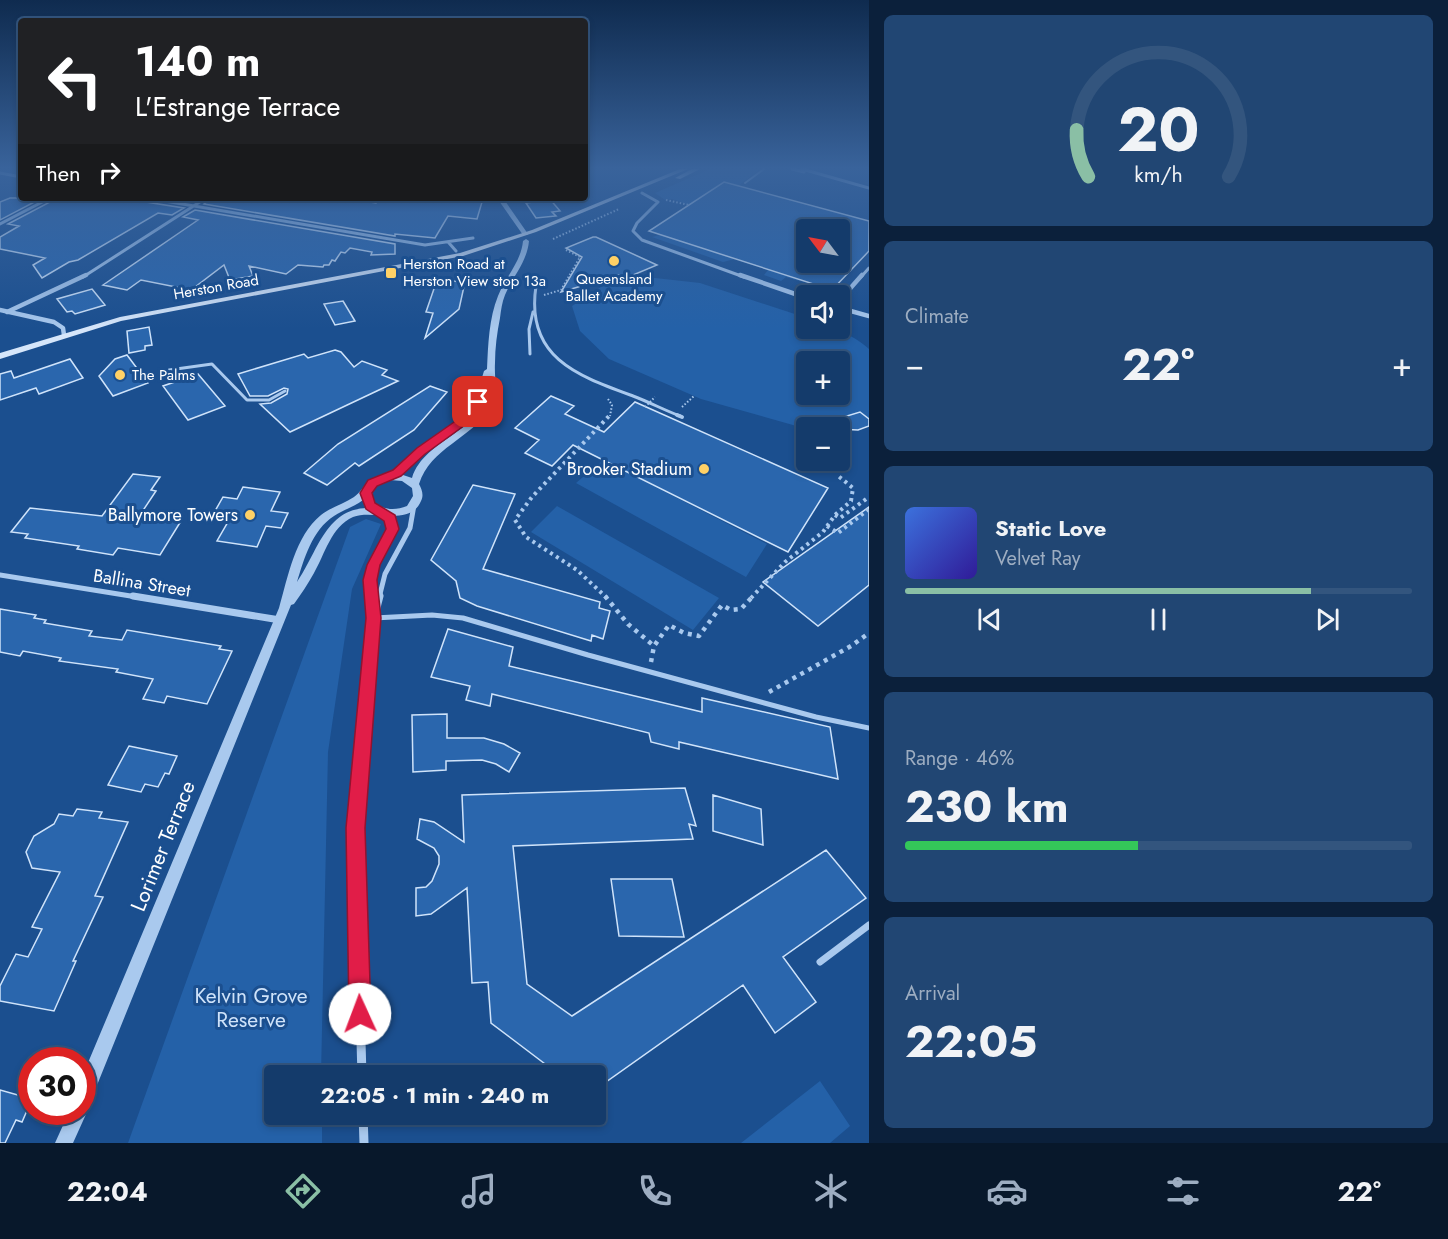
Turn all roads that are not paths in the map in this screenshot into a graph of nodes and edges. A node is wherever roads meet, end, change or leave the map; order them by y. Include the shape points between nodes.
1 (169, 222) edge
2 (292, 222) edge
3 (516, 222) edge
4 (560, 222) edge
5 (566, 222) edge
6 (638, 222) edge
7 (473, 238) dead end
8 (526, 238) junction
9 (449, 243) junction
10 (456, 251) dead end
11 (869, 268) edge
12 (536, 286) dead end
13 (850, 289) edge
14 (796, 294) edge
15 (0, 310) edge
16 (850, 311) edge
17 (8, 312) junction
18 (533, 312) junction
19 (869, 316) edge
20 (64, 335) junction
21 (530, 354) dead end
22 (0, 356) edge
23 (170, 370) dead end
24 (487, 388) junction
25 (285, 391) dead end
26 (682, 417) dead end
27 (390, 477) junction
28 (414, 485) junction
29 (367, 490) junction
30 (415, 502) junction
31 (382, 512) junction
32 (0, 575) edge
33 (283, 614) junction
34 (374, 618) junction
35 (869, 728) edge
36 (869, 925) edge
37 (819, 962) dead end
38 (362, 1065) edge
39 (96, 1066) edge
40 (72, 1125) edge
41 (363, 1125) edge
42 (64, 1143) edge
43 (364, 1143) edge

1 - 17 street via 89,274
2 - 9 street via 422,244
3 - 8 street
4 - 8 main road, Herston Road
5 - 8 main road, Herston Road
6 - 14 street via 633,231 658,248
7 - 9 street
8 - 20 main road, Herston Road via 440,260 120,319
8 - 24 street via 525,255 501,295
9 - 10 street
11 - 13 street
12 - 18 lane
15 - 17 street
16 - 19 street
17 - 20 street via 54,322 63,328
18 - 21 lane
18 - 26 lane via 545,341 564,365 581,377
20 - 22 main road, Herston Road
23 - 25 lane via 212,364 247,400 269,400
24 - 27 street via 465,419
24 - 28 street via 490,400 485,410 430,456
27 - 28 street via 405,478
27 - 29 street via 375,481
28 - 30 street via 418,495
29 - 31 street via 368,503
29 - 33 street, Lorimer Terrace via 331,512 316,528 299,561
30 - 31 street via 403,511
30 - 34 street via 410,528 386,571
31 - 33 street, Lorimer Terrace via 360,512 335,524
31 - 34 street via 390,519 392,531 370,577
32 - 33 street, Ballina Street
33 - 39 street, Lorimer Terrace
34 - 35 lane via 456,617 816,717
34 - 38 street via 356,828
36 - 37 lane
40 - 42 street
41 - 43 street

